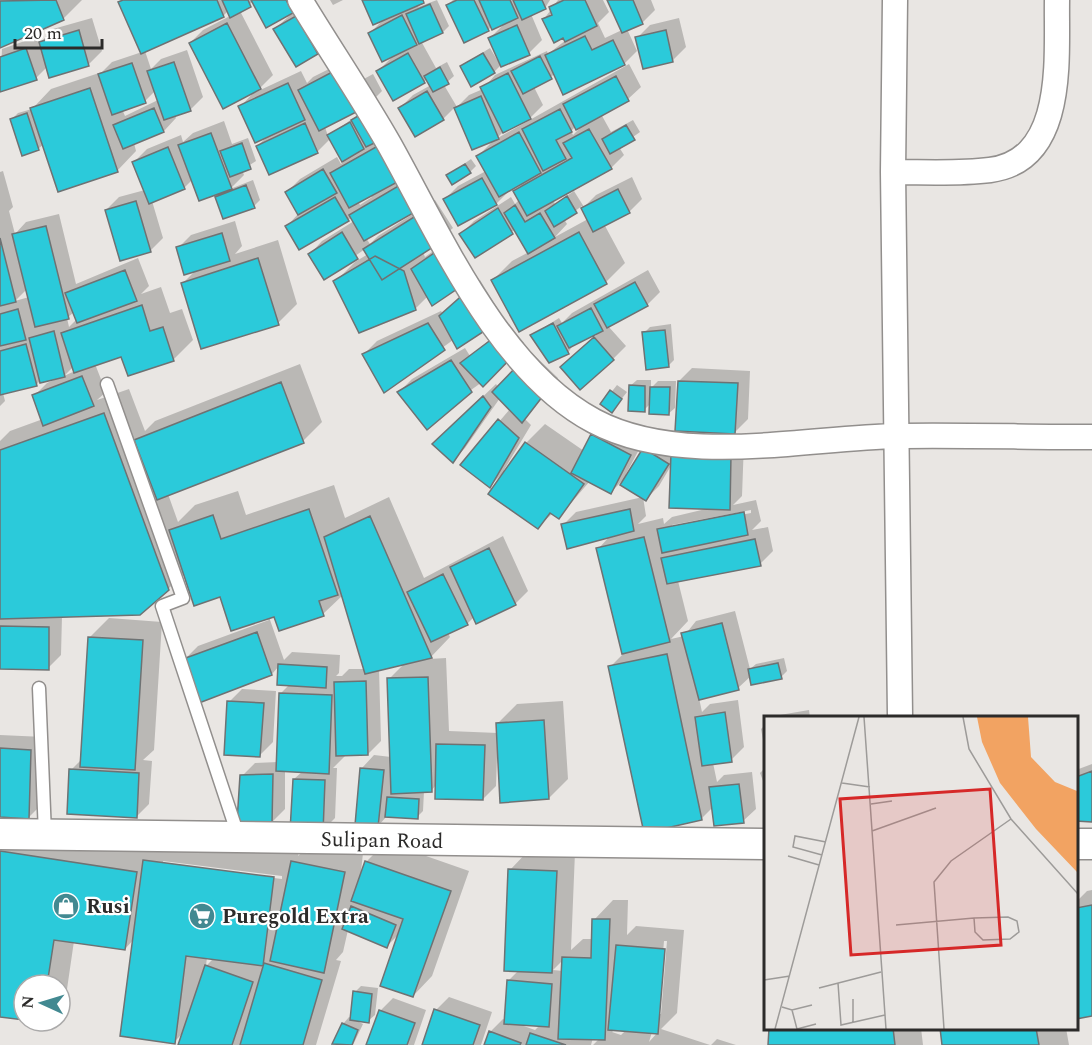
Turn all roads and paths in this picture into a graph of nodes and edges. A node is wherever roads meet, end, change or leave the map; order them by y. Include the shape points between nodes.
1 (300, 0) edge
2 (895, 0) edge
3 (1057, 0) edge
4 (893, 172) junction
5 (107, 384) dead end
6 (896, 436) junction
7 (1092, 437) edge
8 (39, 688) dead end
9 (900, 715) dead end
10 (0, 834) edge
11 (45, 835) junction
12 (239, 839) junction
13 (764, 844) edge

1 - 6 street via 387,141 481,307 509,345 567,402 593,421 620,432 682,444
2 - 4 street
3 - 4 street via 1055,87 1048,123 1035,146 1015,162 991,170
4 - 6 street
5 - 12 lane via 183,598 162,606
6 - 7 street
6 - 9 street
8 - 11 lane
10 - 11 street, Sulipan Road
11 - 12 street, Sulipan Road
12 - 13 street, Sulipan Road

